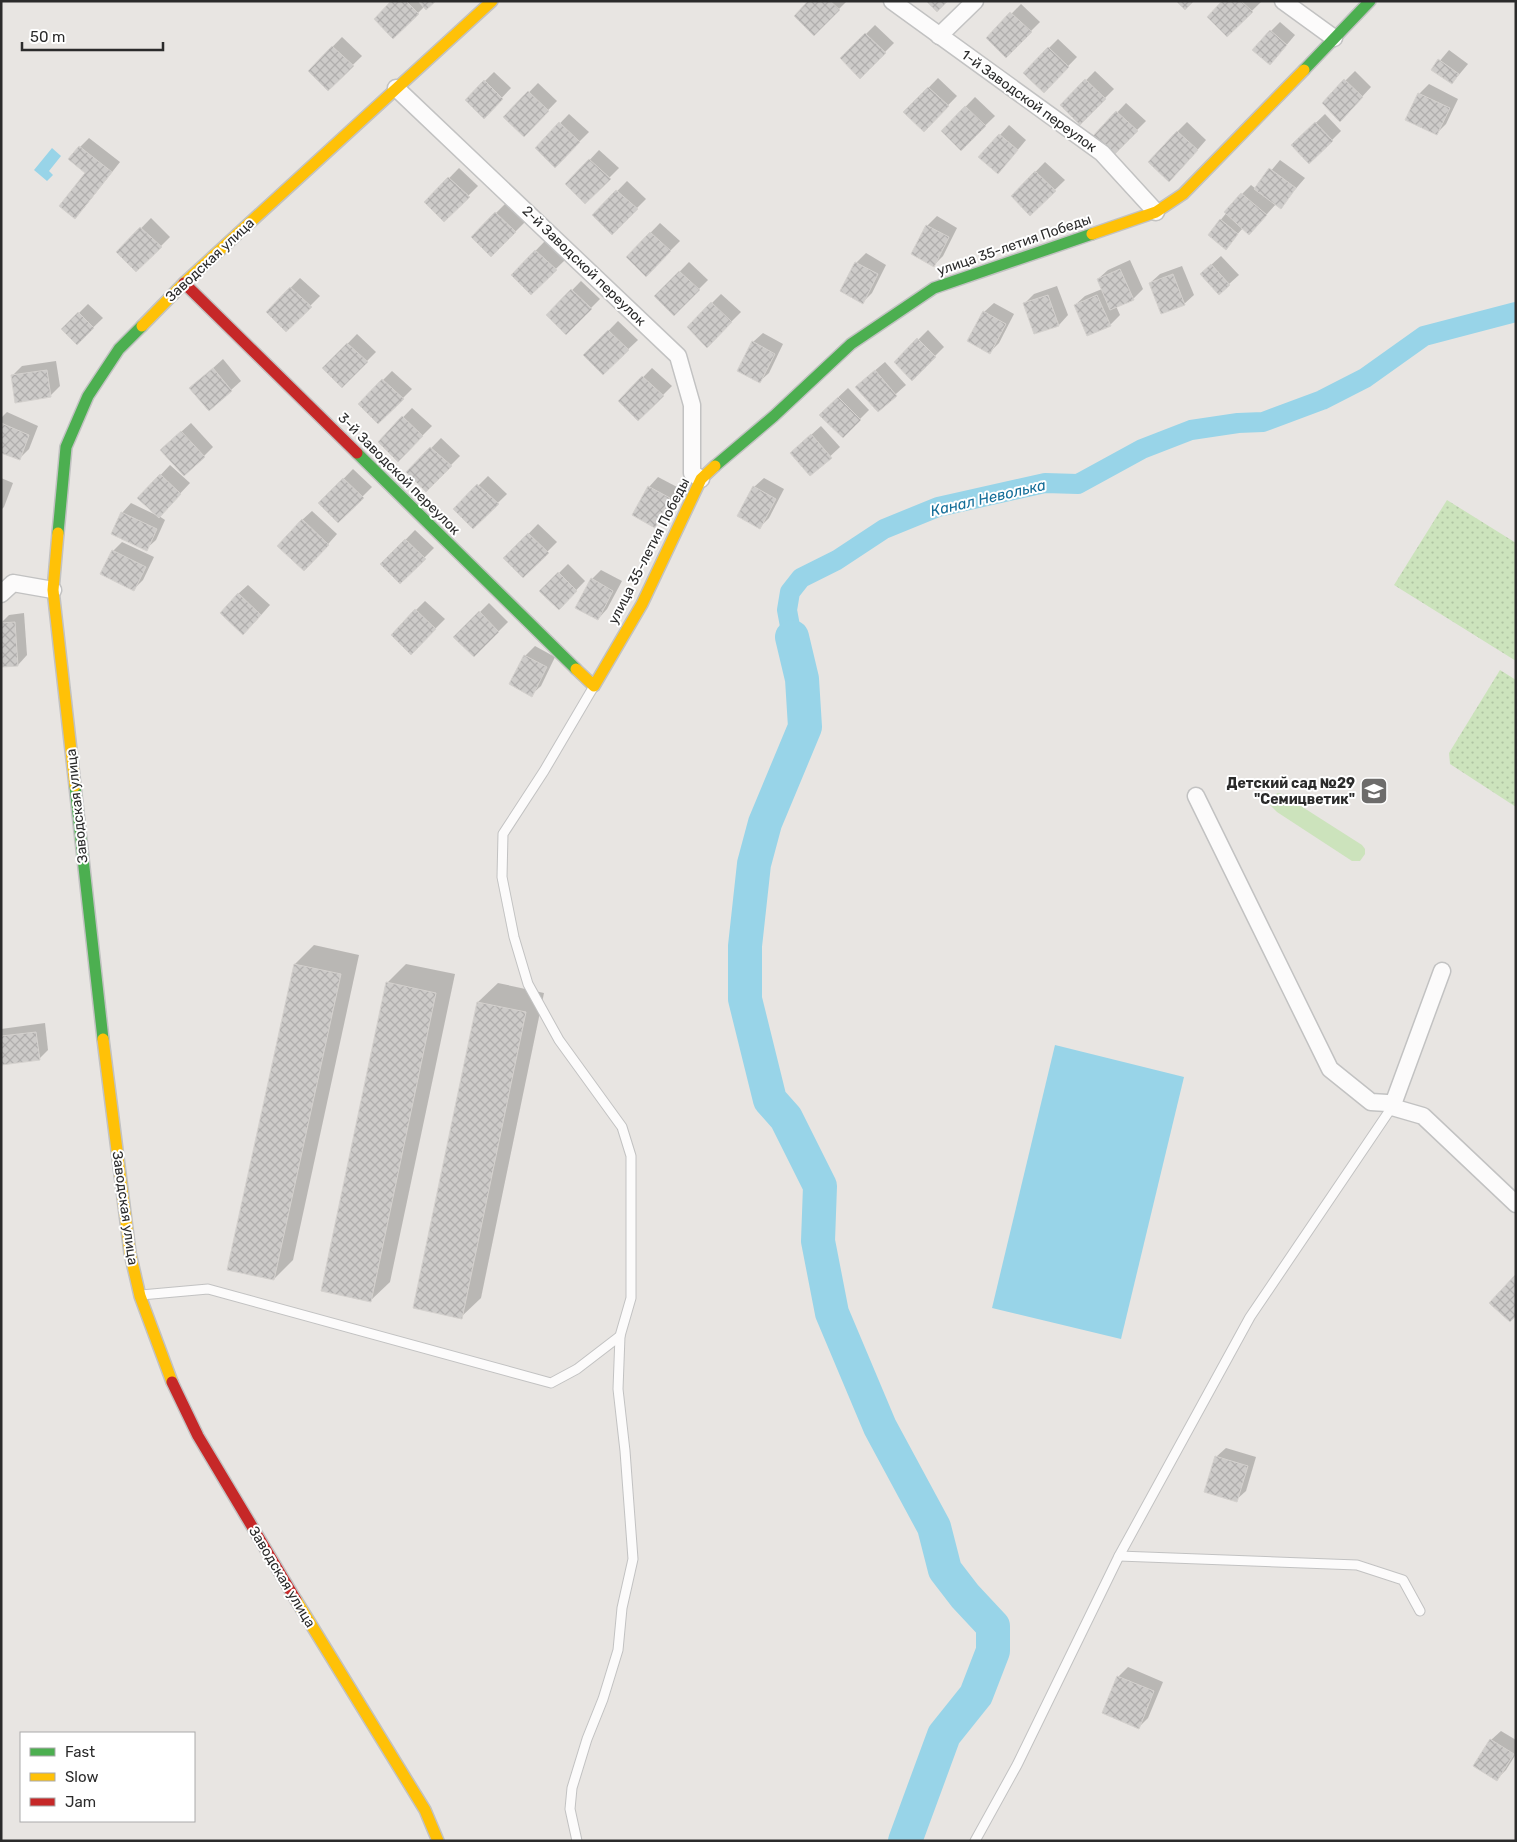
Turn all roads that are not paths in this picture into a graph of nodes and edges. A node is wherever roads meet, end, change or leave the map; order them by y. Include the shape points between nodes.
1 (492, 1) edge
2 (892, 1) edge
3 (974, 1) edge
4 (1283, 1) edge
5 (1370, 1) edge
6 (939, 36) junction
7 (1334, 38) junction
8 (396, 88) junction
9 (1156, 212) junction
10 (184, 283) junction
11 (701, 480) junction
12 (53, 590) junction
13 (1, 594) edge
14 (594, 686) junction
15 (1196, 796) dead end
16 (1442, 971) dead end
17 (1392, 1107) junction
18 (1516, 1204) edge
19 (140, 1296) junction
20 (620, 1336) junction
21 (1118, 1556) junction
22 (1420, 1612) dead end
23 (438, 1841) edge
24 (577, 1841) edge
25 (975, 1841) edge

1 - 8 main road, Заводская улица
2 - 6 street, 1-й Заводской переулок
3 - 6 street
4 - 7 street
5 - 7 main road, улица 35-летия Победы
6 - 9 street, 1-й Заводской переулок via 1102,153
7 - 9 main road, улица 35-летия Победы via 1183,194
8 - 10 main road, Заводская улица
8 - 11 street, 2-й Заводской переулок via 678,356 692,405 692,472
9 - 11 main road, улица 35-летия Победы via 934,288 851,344
10 - 12 main road, Заводская улица via 119,349 88,396 66,448
10 - 14 main road, 3-й Заводской переулок
11 - 14 main road, улица 35-летия Победы via 642,604
12 - 13 street via 13,584
12 - 19 main road, Заводская улица via 110,1101 130,1253
14 - 20 lane via 503,834 502,877 514,937 528,984 559,1040 622,1127 631,1156 631,1298
15 - 17 street via 1330,1069 1371,1102 1387,1103
16 - 17 street
17 - 18 street via 1423,1116
17 - 21 lane via 1250,1317
19 - 20 lane via 208,1289 551,1383 577,1369
19 - 23 main road, Заводская улица via 166,1372 198,1436 425,1810
20 - 24 lane via 618,1389 633,1559 622,1608 618,1650 572,1788 570,1809
21 - 22 lane via 1357,1565 1403,1580
21 - 25 lane via 1017,1764

